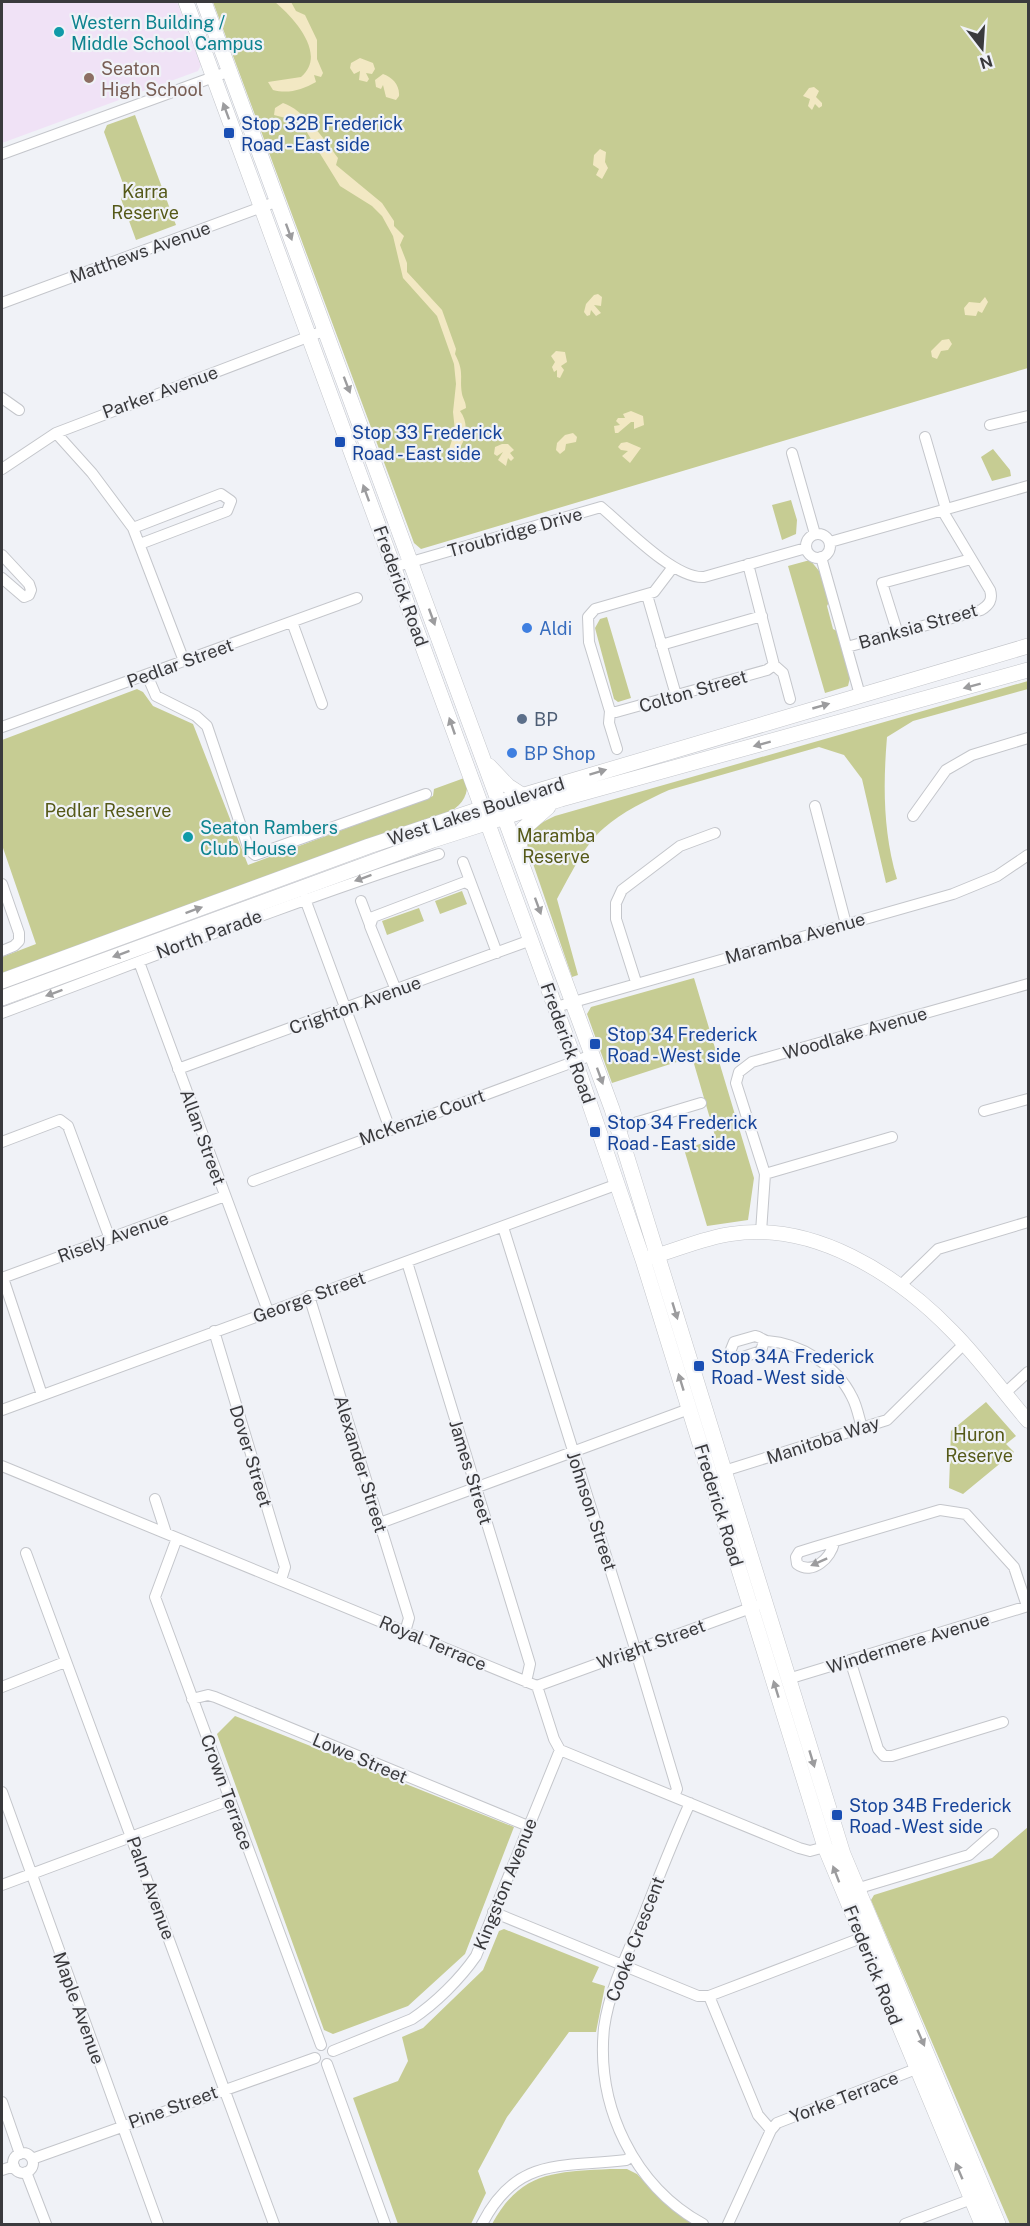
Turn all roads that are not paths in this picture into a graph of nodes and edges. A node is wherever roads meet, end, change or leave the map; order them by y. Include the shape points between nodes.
1 (186, 2) edge
2 (204, 2) edge
3 (230, 71) junction
4 (214, 77) junction
5 (2, 154) edge
6 (278, 201) junction
7 (261, 207) junction
8 (2, 303) edge
9 (326, 330) junction
10 (308, 337) junction
11 (2, 398) edge
12 (19, 410) dead end
13 (1029, 416) edge
14 (990, 425) dead end
15 (56, 433) junction
16 (925, 437) dead end
17 (792, 453) dead end
18 (2, 469) edge
19 (1029, 486) edge
20 (944, 510) junction
21 (133, 528) junction
22 (815, 534) junction
23 (830, 542) junction
24 (140, 544) junction
25 (806, 548) junction
26 (2, 555) edge
27 (820, 557) junction
28 (971, 558) junction
29 (412, 562) junction
30 (748, 564) junction
31 (394, 567) junction
32 (673, 567) junction
33 (2, 578) edge
34 (647, 595) junction
35 (357, 598) dead end
36 (762, 616) junction
37 (292, 622) junction
38 (897, 634) junction
39 (661, 645) junction
40 (1029, 646) edge
41 (847, 647) junction
42 (184, 661) junction
43 (774, 665) junction
44 (1029, 670) edge
45 (147, 675) junction
46 (676, 695) junction
47 (860, 695) junction
48 (790, 699) dead end
49 (322, 704) dead end
50 (610, 711) junction
51 (2, 727) edge
52 (1029, 738) edge
53 (617, 749) dead end
54 (484, 761) junction
55 (472, 781) junction
56 (426, 794) dead end
57 (522, 795) junction
58 (561, 799) junction
59 (814, 806) dead end
60 (502, 810) junction
61 (484, 816) junction
62 (913, 816) dead end
63 (448, 821) junction
64 (466, 830) junction
65 (715, 833) dead end
66 (436, 847) junction
67 (518, 851) junction
68 (498, 853) junction
69 (1025, 858) edge
70 (463, 862) dead end
71 (1029, 871) edge
72 (2, 884) edge
73 (472, 886) junction
74 (305, 899) junction
75 (361, 901) dead end
76 (846, 924) junction
77 (370, 926) junction
78 (531, 940) junction
79 (2, 951) edge
80 (497, 953) junction
81 (139, 962) junction
82 (2, 981) edge
83 (636, 982) junction
84 (1029, 984) edge
85 (396, 990) junction
86 (2, 998) edge
87 (573, 1001) junction
88 (556, 1007) junction
89 (346, 1008) junction
90 (2, 1013) edge
91 (592, 1054) junction
92 (575, 1061) junction
93 (178, 1069) junction
94 (1029, 1100) edge
95 (701, 1102) dead end
96 (984, 1111) dead end
97 (390, 1128) junction
98 (618, 1128) junction
99 (892, 1137) dead end
100 (2, 1142) edge
101 (765, 1174) junction
102 (253, 1180) dead end
103 (618, 1184) junction
104 (225, 1196) junction
105 (1029, 1222) edge
106 (503, 1227) junction
107 (761, 1232) junction
108 (110, 1239) junction
109 (658, 1255) junction
110 (643, 1260) junction
111 (406, 1262) junction
112 (2, 1278) edge
113 (900, 1286) junction
114 (309, 1296) junction
115 (268, 1311) junction
116 (214, 1331) junction
117 (764, 1341) dead end
118 (964, 1344) junction
119 (1029, 1372) edge
120 (1004, 1394) junction
121 (42, 1395) junction
122 (689, 1409) junction
123 (2, 1410) edge
124 (1029, 1421) edge
125 (862, 1428) junction
126 (573, 1452) junction
127 (2, 1466) edge
128 (724, 1471) junction
129 (476, 1488) junction
130 (155, 1499) dead end
131 (380, 1523) junction
132 (166, 1533) junction
133 (177, 1538) junction
134 (834, 1543) dead end
135 (26, 1552) dead end
136 (281, 1580) junction
137 (758, 1606) junction
138 (1028, 1606) edge
139 (405, 1632) junction
140 (636, 1650) junction
141 (850, 1660) junction
142 (65, 1662) junction
143 (788, 1679) junction
144 (526, 1682) junction
145 (2, 1686) edge
146 (537, 1686) junction
147 (192, 1699) junction
148 (1002, 1722) dead end
149 (560, 1750) junction
150 (2, 1792) edge
151 (674, 1796) junction
152 (230, 1800) junction
153 (690, 1803) junction
154 (528, 1826) junction
155 (993, 1834) dead end
156 (132, 1837) junction
157 (825, 1847) junction
158 (31, 1874) junction
159 (2, 1885) edge
160 (856, 1889) junction
161 (493, 1912) junction
162 (868, 1935) junction
163 (622, 1965) junction
164 (709, 1996) junction
165 (321, 2045) junction
166 (333, 2051) junction
167 (315, 2058) junction
168 (327, 2064) junction
169 (916, 2069) junction
170 (224, 2089) junction
171 (2, 2102) edge
172 (121, 2127) junction
173 (771, 2130) junction
174 (20, 2154) junction
175 (632, 2156) junction
176 (32, 2159) junction
177 (14, 2166) junction
178 (2, 2170) edge
179 (26, 2172) junction
180 (978, 2197) junction
181 (46, 2224) edge
182 (158, 2224) edge
183 (274, 2224) edge
184 (385, 2224) edge
185 (482, 2224) edge
186 (703, 2224) edge
187 (728, 2224) edge
188 (905, 2224) edge
189 (982, 2224) edge
190 (998, 2224) edge

1 - 4 main road, Frederick Road
2 - 3 main road, Frederick Road
3 - 4 street
3 - 6 main road, Frederick Road
4 - 5 street
7 -> 4 main road, Frederick Road
6 - 7 street, Matthews Avenue
6 -> 9 main road, Frederick Road
7 - 8 street, Matthews Avenue
7 - 10 main road, Frederick Road
9 - 10 street, Parker Avenue
9 -> 29 main road, Frederick Road
10 - 15 street, Parker Avenue
31 -> 10 main road, Frederick Road
11 - 12 street
13 - 14 street
15 - 18 street, Parker Avenue
15 - 21 street via 92,472
16 - 20 street, Banksia Street
17 - 22 street
19 - 20 street
20 - 23 street
20 - 28 street, Banksia Street
21 - 24 street
21 - 24 street via 221,494 231,501 227,511
22 - 23 street via 823,534
22 - 25 street via 807,540
23 - 27 street via 827,553
24 - 42 street
25 - 27 street via 810,555
25 - 30 street, Troubridge Drive
26 - 33 street via 29,584 29,595 18,594
27 - 41 street
28 - 38 street via 882,583
28 - 38 street, Banksia Street via 990,590 988,605
29 - 31 street
29 - 32 street, Troubridge Drive via 601,507
29 -> 54 main road, Frederick Road
30 - 32 street, Troubridge Drive via 696,577
30 - 36 street
55 -> 31 main road, Frederick Road
32 - 34 street via 654,592
34 - 39 street
34 - 50 street via 595,609 588,617 588,642
35 - 37 street, Pedlar Street
36 - 39 street
36 - 43 street
37 - 42 street, Pedlar Street
37 - 49 street
38 - 41 street, Banksia Street
39 - 46 street
40 - 47 main road, West Lakes Boulevard
41 - 47 street
42 - 45 street, Pedlar Street
43 - 46 street, Colton Street
43 - 48 street via 783,673
44 -> 58 main road, West Lakes Boulevard
45 - 51 street, Pedlar Street
45 - 56 street via 156,696 196,716 207,726 249,850 255,855
46 - 50 street, Colton Street
57 -> 47 main road, West Lakes Boulevard
50 - 53 street via 609,723
52 - 62 street via 972,755 946,770
54 - 57 main road
54 - 60 main road, Frederick Road
55 - 61 main road, Frederick Road
55 - 63 main road via 469,800
57 - 60 main road, West Lakes Boulevard
58 - 60 main road, West Lakes Boulevard
58 - 67 main road via 523,829
59 - 76 street
60 - 61 main road, West Lakes Boulevard
60 - 67 main road, Frederick Road
61 - 63 main road, West Lakes Boulevard
61 - 64 main road, West Lakes Boulevard
61 - 68 main road, Frederick Road
82 -> 63 main road, West Lakes Boulevard via 369,846
64 - 66 main road, West Lakes Boulevard
64 - 68 main road
65 - 83 street via 680,846 622,890 616,903 616,920
66 -> 74 street, North Parade via 419,861
66 -> 86 main road, West Lakes Boulevard
67 -> 87 main road, Frederick Road
68 - 78 main road, Frederick Road
69 - 71 street
69 - 76 street, Maramba Avenue via 998,876 953,894
70 - 73 street
72 - 79 street via 19,933 19,941
73 - 77 street via 465,882 373,917
73 - 80 street
74 - 81 street, North Parade
74 - 89 street
75 - 77 street
76 - 83 street, Maramba Avenue
77 - 85 street
78 - 80 street, Crighton Avenue
78 - 88 main road, Frederick Road
80 - 85 street, Crighton Avenue
81 -> 90 street, North Parade
81 - 93 street, Allan Street
83 - 87 street, Maramba Avenue
84 - 101 street, Woodlake Avenue via 752,1062 739,1072 736,1083
85 - 89 street, Crighton Avenue
87 - 88 street, Maramba Avenue
87 - 91 main road, Frederick Road
88 - 92 main road, Frederick Road
89 - 93 street, Crighton Avenue
89 - 97 street
91 - 92 street, McKenzie Court
91 -> 98 main road, Frederick Road
92 - 97 street, McKenzie Court
92 - 103 main road, Frederick Road
93 - 104 street, Allan Street
94 - 96 street
95 - 98 street
97 - 102 street, McKenzie Court
98 - 109 main road, Frederick Road
99 - 101 street
100 - 108 street via 60,1120 68,1126
101 - 107 street, Woodlake Avenue
103 - 106 street, George Street
103 - 110 main road, Frederick Road
104 - 108 street, Risely Avenue
104 - 115 street, Allan Street
105 - 113 street via 938,1249
106 - 111 street, George Street
106 - 126 street, Johnson Street
107 - 109 street via 730,1234
107 - 113 street via 807,1239 854,1258
108 - 112 street, Risely Avenue
109 - 110 street
109 -> 128 main road, Frederick Road
122 -> 110 main road, Frederick Road
111 - 114 street, George Street
111 - 129 street, James Street
112 - 121 street
113 - 118 street
114 - 115 street, George Street
114 - 131 street, Alexander Street
115 - 116 street, George Street
116 - 121 street, George Street
116 - 136 street, Dover Street via 285,1567
117 - 125 street via 784,1342 828,1366 853,1399
118 - 120 street
118 - 125 street, Manitoba Way via 897,1413
119 - 120 street
120 - 124 street
121 - 123 street, George Street
122 - 126 street
122 - 137 main road, Frederick Road
125 - 128 street, Manitoba Way
126 - 129 street
126 - 140 street, Johnson Street
127 - 132 street, Royal Terrace
128 - 137 main road, Frederick Road
129 - 131 street
129 - 144 street, James Street via 530,1664
130 - 132 street
131 - 139 street, Alexander Street via 409,1618
132 - 133 street, Royal Terrace
133 - 136 street, Royal Terrace
133 - 147 street, Crown Terrace via 155,1597
134 - 138 street via 940,1510 960,1511 1014,1567
135 - 142 street, Palm Avenue
136 - 139 street, Royal Terrace
137 - 140 street, Wright Street
137 - 143 main road, Frederick Road
157 -> 137 main road, Frederick Road
138 - 141 street, Windermere Avenue
139 - 144 street, Royal Terrace
140 - 146 street, Wright Street
140 - 151 street, Johnson Street via 677,1789
141 - 143 street, Windermere Avenue
141 - 148 street via 878,1749 884,1756
142 - 145 street
142 - 156 street, Palm Avenue
143 -> 160 main road, Frederick Road
144 - 146 street, Royal Terrace
146 - 149 street
147 - 152 street, Crown Terrace
147 - 154 street, Lowe Street via 215,1697
149 - 151 street
149 - 154 street, Kingston Avenue
150 - 158 street, Maple Avenue
151 - 153 street
152 - 156 street
152 - 165 street, Crown Terrace
153 - 157 street via 799,1848 810,1851
153 - 163 street, Cooke Crescent
154 - 161 street, Kingston Avenue
155 - 160 street via 969,1855
156 - 158 street
156 - 170 street, Palm Avenue
162 -> 157 main road, Frederick Road
158 - 159 street
158 - 172 street, Maple Avenue
160 - 162 main road, Frederick Road
161 - 163 street
161 - 166 street, Kingston Avenue via 476,1956 423,2012
162 - 164 street
162 - 169 main road, Frederick Road
162 -> 180 main road, Frederick Road
163 - 164 street via 698,1996
163 - 175 street, Cooke Crescent via 609,2006 603,2049 611,2105
164 - 173 street via 761,2121
165 - 166 street
165 - 167 street
166 - 168 street via 333,2059
167 - 168 street via 318,2063
167 - 170 street, Pine Street
168 - 184 street
169 - 173 street, Yorke Terrace via 777,2123
180 -> 169 main road, Frederick Road
170 - 172 street, Pine Street
170 - 183 street, Palm Avenue
171 - 174 street
172 - 176 street, Pine Street
172 - 182 street, Maple Avenue
173 - 187 street, Yorke Terrace
174 - 176 street via 29,2154
174 - 177 street
175 - 185 street via 626,2160 538,2170 498,2198
175 - 186 street, Cooke Crescent via 665,2199
176 - 179 street via 32,2168
177 - 178 street
177 - 179 street
179 - 181 street
180 - 188 street
180 - 189 main road, Frederick Road
180 - 190 main road, Frederick Road

